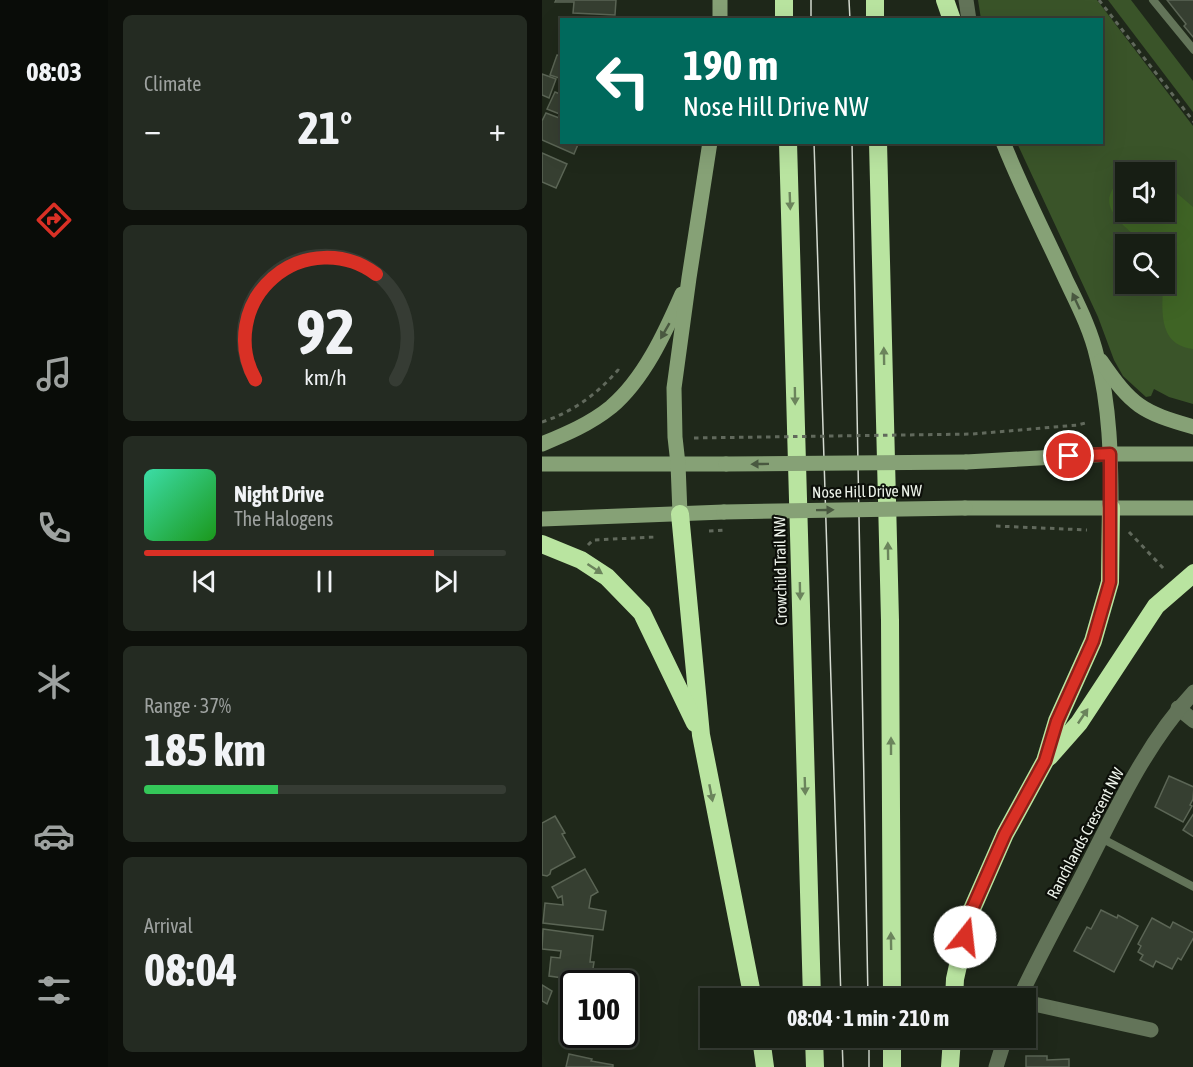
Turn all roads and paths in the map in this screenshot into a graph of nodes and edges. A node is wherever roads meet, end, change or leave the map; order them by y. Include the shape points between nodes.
1 (720, 0) edge
2 (784, 0) edge
3 (875, 0) edge
4 (946, 0) edge
5 (966, 0) edge
6 (1099, 0) edge
7 (1153, 0) edge
8 (720, 18) edge
9 (784, 18) edge
10 (875, 18) edge
11 (951, 18) edge
12 (969, 18) edge
13 (1193, 51) edge
14 (1193, 122) edge
15 (710, 144) edge
16 (788, 144) edge
17 (878, 144) edge
18 (1004, 144) edge
19 (689, 278) junction
20 (1097, 356) junction
21 (623, 374) dead end
22 (542, 422) edge
23 (1089, 422) dead end
24 (1193, 427) edge
25 (694, 438) dead end
26 (542, 444) edge
27 (1110, 454) junction
28 (1193, 454) edge
29 (542, 464) edge
30 (678, 464) junction
31 (1111, 508) junction
32 (1193, 508) edge
33 (680, 514) junction
34 (542, 519) edge
35 (985, 525) dead end
36 (1087, 530) dead end
37 (709, 531) dead end
38 (1127, 531) dead end
39 (702, 533) dead end
40 (656, 537) dead end
41 (542, 544) edge
42 (587, 549) dead end
43 (1166, 570) dead end
44 (1193, 573) edge
45 (1193, 692) edge
46 (1178, 708) junction
47 (1193, 720) edge
48 (701, 735) junction
49 (1045, 761) junction
50 (1101, 838) junction
51 (1193, 888) edge
52 (751, 988) edge
53 (812, 988) edge
54 (892, 988) edge
55 (955, 988) edge
56 (1025, 988) edge
57 (1036, 1004) edge
58 (1151, 1030) dead end
59 (762, 1048) edge
60 (814, 1048) edge
61 (892, 1048) edge
62 (951, 1048) edge
63 (1002, 1048) edge
64 (765, 1067) edge
65 (815, 1067) edge
66 (892, 1067) edge
67 (950, 1067) edge
68 (996, 1067) edge

1 - 8 main road
2 - 9 highway
3 - 10 highway
4 - 11 highway
5 - 12 street
6 - 14 path
7 - 13 lane
15 - 19 main road
16 -> 53 highway, Crowchild Trail NW
54 -> 17 highway via 890,620
20 -> 18 main road via 1085,321
19 -> 26 main road via 670,323 633,382 612,406 586,424
19 - 30 main road via 674,388
20 - 24 main road via 1121,390 1143,409
20 - 27 main road
21 - 22 path via 618,370 587,400
23 - 25 path, bridge via 973,434
27 - 28 main road, Nose Hill Drive NW
27 -> 30 main road, Nose Hill Drive NW, bridge via 966,462
27 - 31 main road
29 - 30 main road, Nose Hill Drive NW
30 - 33 main road
31 - 32 main road, Nose Hill Drive NW
33 -> 31 main road, Nose Hill Drive NW, bridge
31 - 49 highway via 1110,582 1093,641 1057,721
33 - 34 main road, Nose Hill Drive NW
33 - 48 highway
35 - 36 path
37 - 39 path
38 - 43 path
40 - 42 path via 593,540
41 -> 48 highway via 606,577 642,613
49 -> 44 highway via 1079,723 1156,606
45 - 46 street, Ranchlands Crescent NW
46 - 47 street
46 - 50 street, Ranchlands Crescent NW
48 -> 52 highway
49 - 55 highway via 1005,834 969,916
50 - 51 lane
50 - 56 street, Ranchlands Crescent NW
57 - 58 street
59 - 64 highway
60 - 65 highway
61 - 66 highway
62 - 67 highway
63 - 68 street

